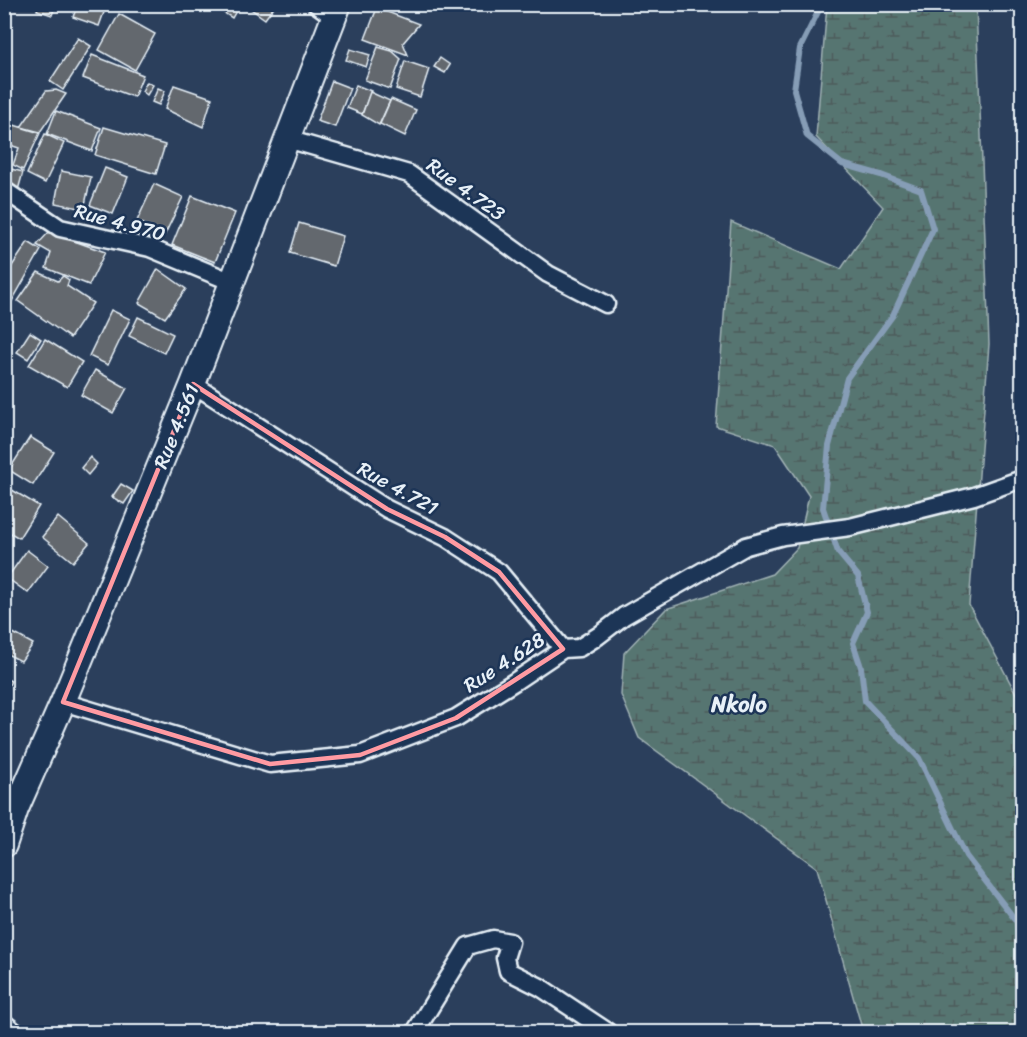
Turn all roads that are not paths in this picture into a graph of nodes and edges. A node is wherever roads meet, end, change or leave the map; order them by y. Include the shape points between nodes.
1 (330, 9) edge
2 (287, 139) junction
3 (4, 190) edge
4 (232, 282) junction
5 (606, 304) dead end
6 (193, 384) junction
7 (1023, 479) edge
8 (563, 649) junction
9 (63, 702) junction
10 (4, 845) edge
11 (4, 1023) edge
12 (15, 1032) edge
13 (415, 1032) edge
14 (608, 1032) edge

1 - 2 main road, Rue 4.561
2 - 4 main road, Rue 4.561
2 - 5 street, Rue 4.723 via 409,174 548,274
3 - 4 street, Rue 4.970 via 60,228 150,248
4 - 6 main road, Rue 4.561
6 - 8 street, Rue 4.721 via 387,509 445,537 500,572
6 - 9 main road, Rue 4.561
7 - 8 street, Rue 4.628 via 974,496 850,527 783,536 746,546 624,616 579,648
8 - 9 street, Rue 4.628 via 456,718 360,755 270,764
9 - 10 main road, Rue 4.561
11 - 12 street
13 - 14 street via 468,946 493,939 510,942 508,971 540,987

